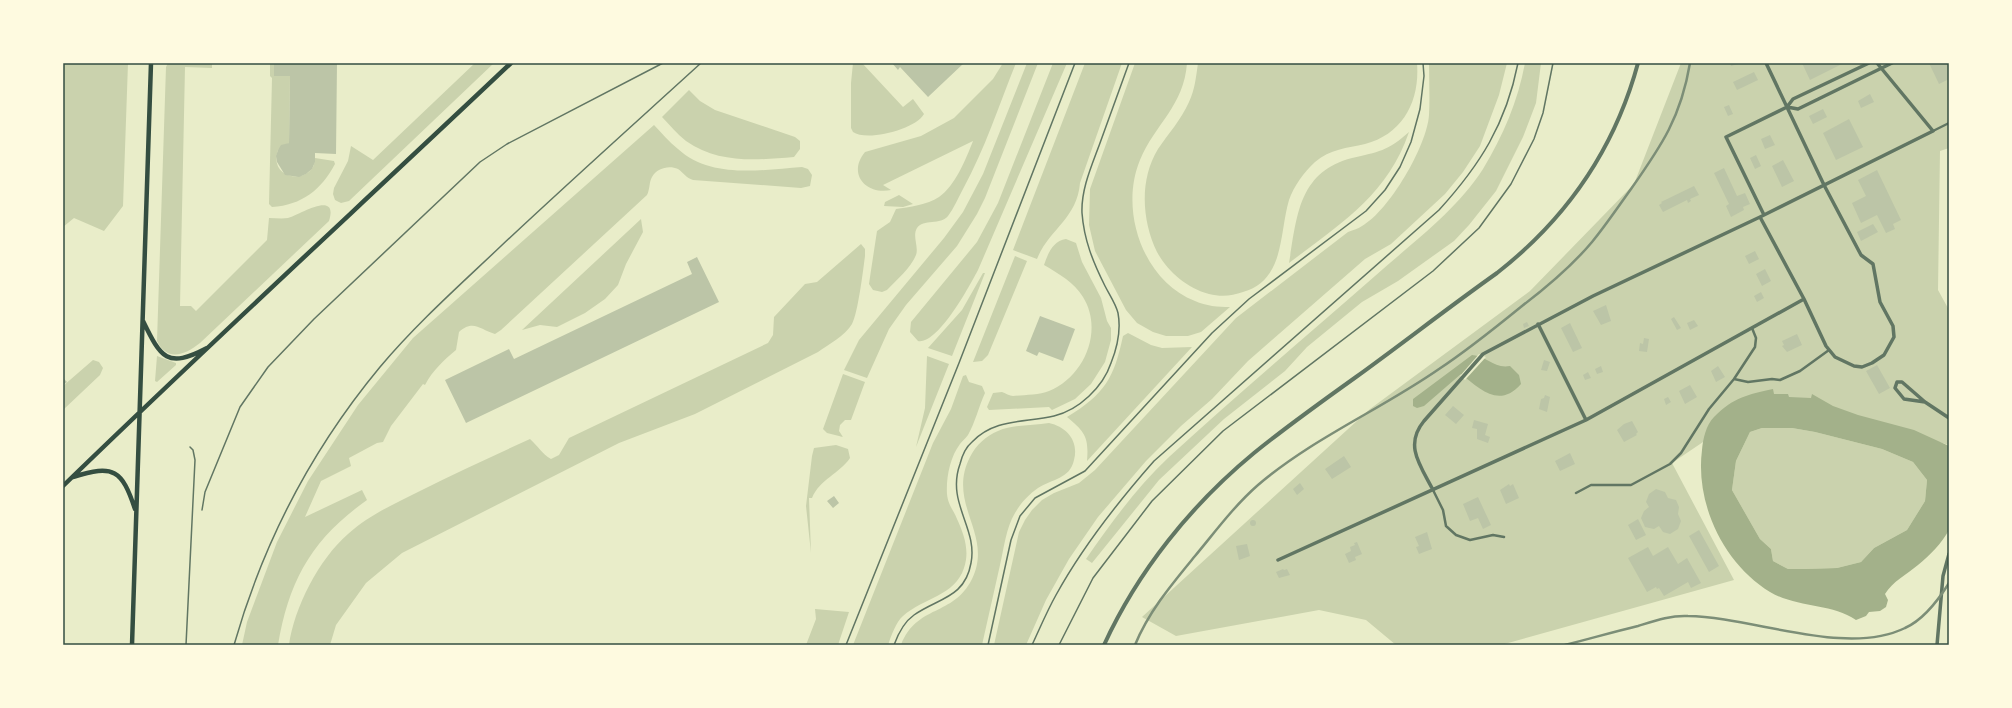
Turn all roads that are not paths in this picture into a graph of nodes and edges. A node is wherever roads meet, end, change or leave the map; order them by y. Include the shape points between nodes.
1 (151, 63) edge
2 (511, 63) edge
3 (664, 63) edge
4 (701, 63) edge
5 (1075, 63) edge
6 (1129, 63) edge
7 (1423, 63) edge
8 (1518, 63) edge
9 (1553, 63) edge
10 (1638, 63) edge
11 (1766, 63) edge
12 (1868, 63) edge
13 (1877, 63) edge
14 (1892, 63) edge
15 (1881, 69) junction
16 (1788, 107) junction
17 (1949, 123) edge
18 (1933, 131) junction
19 (1824, 185) junction
20 (1764, 215) junction
21 (1760, 217) junction
22 (1804, 299) junction
23 (143, 321) junction
24 (1538, 324) junction
25 (1752, 328) junction
26 (212, 346) junction
27 (1829, 350) junction
28 (1734, 379) junction
29 (1925, 402) junction
30 (139, 412) junction
31 (1949, 418) edge
32 (1586, 420) junction
33 (190, 447) dead end
34 (72, 477) junction
35 (63, 486) edge
36 (1433, 490) junction
37 (1576, 493) dead end
38 (202, 510) dead end
39 (136, 512) junction
40 (1504, 537) dead end
41 (1949, 554) edge
42 (1278, 560) dead end
43 (132, 645) edge
44 (186, 645) edge
45 (234, 645) edge
46 (846, 645) edge
47 (894, 645) edge
48 (988, 645) edge
49 (1032, 645) edge
50 (1059, 645) edge
51 (1104, 645) edge
52 (1937, 645) edge

1 - 23 main road
2 - 26 main road
3 - 38 lane via 507,144 480,162 314,319 268,367 240,407 205,492
4 - 45 lane via 613,141 426,316 380,367 339,422 302,479 269,544 245,606
5 - 46 lane
6 - 47 lane via 1088,177 1082,211 1085,237 1092,260 1118,312 1117,346 1111,364 1100,384 1069,411 1056,416 1009,422 989,428 972,442 962,456 956,488 958,504 971,544 972,562 969,573 956,592 912,616 902,628
7 - 48 lane via 1420,109 1411,142 1400,167 1385,190 1366,211 1249,299 1212,333 1085,471 1035,498 1027,506 1011,540
8 - 49 lane via 1515,81 1502,119 1483,156 1464,183 1439,210 1154,461 1088,542 1055,595
9 - 50 lane via 1543,113 1534,139 1511,184 1479,228 1433,271 1223,431 1152,501 1093,578
10 - 51 street via 1628,96 1604,149 1583,184 1548,228 1502,269 1276,436 1217,486 1182,524 1150,565
11 - 16 street
12 - 16 street via 1793,99
13 - 15 street
14 - 15 street
15 - 16 street via 1798,109
15 - 18 street
16 - 19 street
16 - 20 street via 1726,137
17 - 18 street
18 - 19 street
19 - 20 street
19 - 27 street via 1861,255 1873,264 1880,302 1894,333 1891,345 1884,355 1862,367 1842,361
20 - 21 street
21 - 22 street
21 - 24 street
22 - 25 street
22 - 27 street
23 - 26 main road via 154,345 160,352 172,358 184,359
23 - 30 main road
24 - 32 street
24 - 36 street via 1483,354 1417,430 1414,437 1416,454
25 - 28 street via 1756,338 1755,347
25 - 32 street
26 - 30 main road
27 - 28 street via 1800,371 1780,380 1748,382
28 - 37 street via 1709,409 1681,453 1670,464 1631,485 1591,485
29 - 29 street via 1902,382 1897,382 1895,388 1904,399
29 - 31 street
30 - 34 main road
30 - 39 main road
32 - 36 street
33 - 44 lane via 195,460
34 - 35 main road
34 - 39 main road via 93,471 111,472 123,480
36 - 40 street via 1443,510 1446,526 1456,535 1470,540 1493,535
36 - 42 street
39 - 43 main road
41 - 52 street via 1943,576

